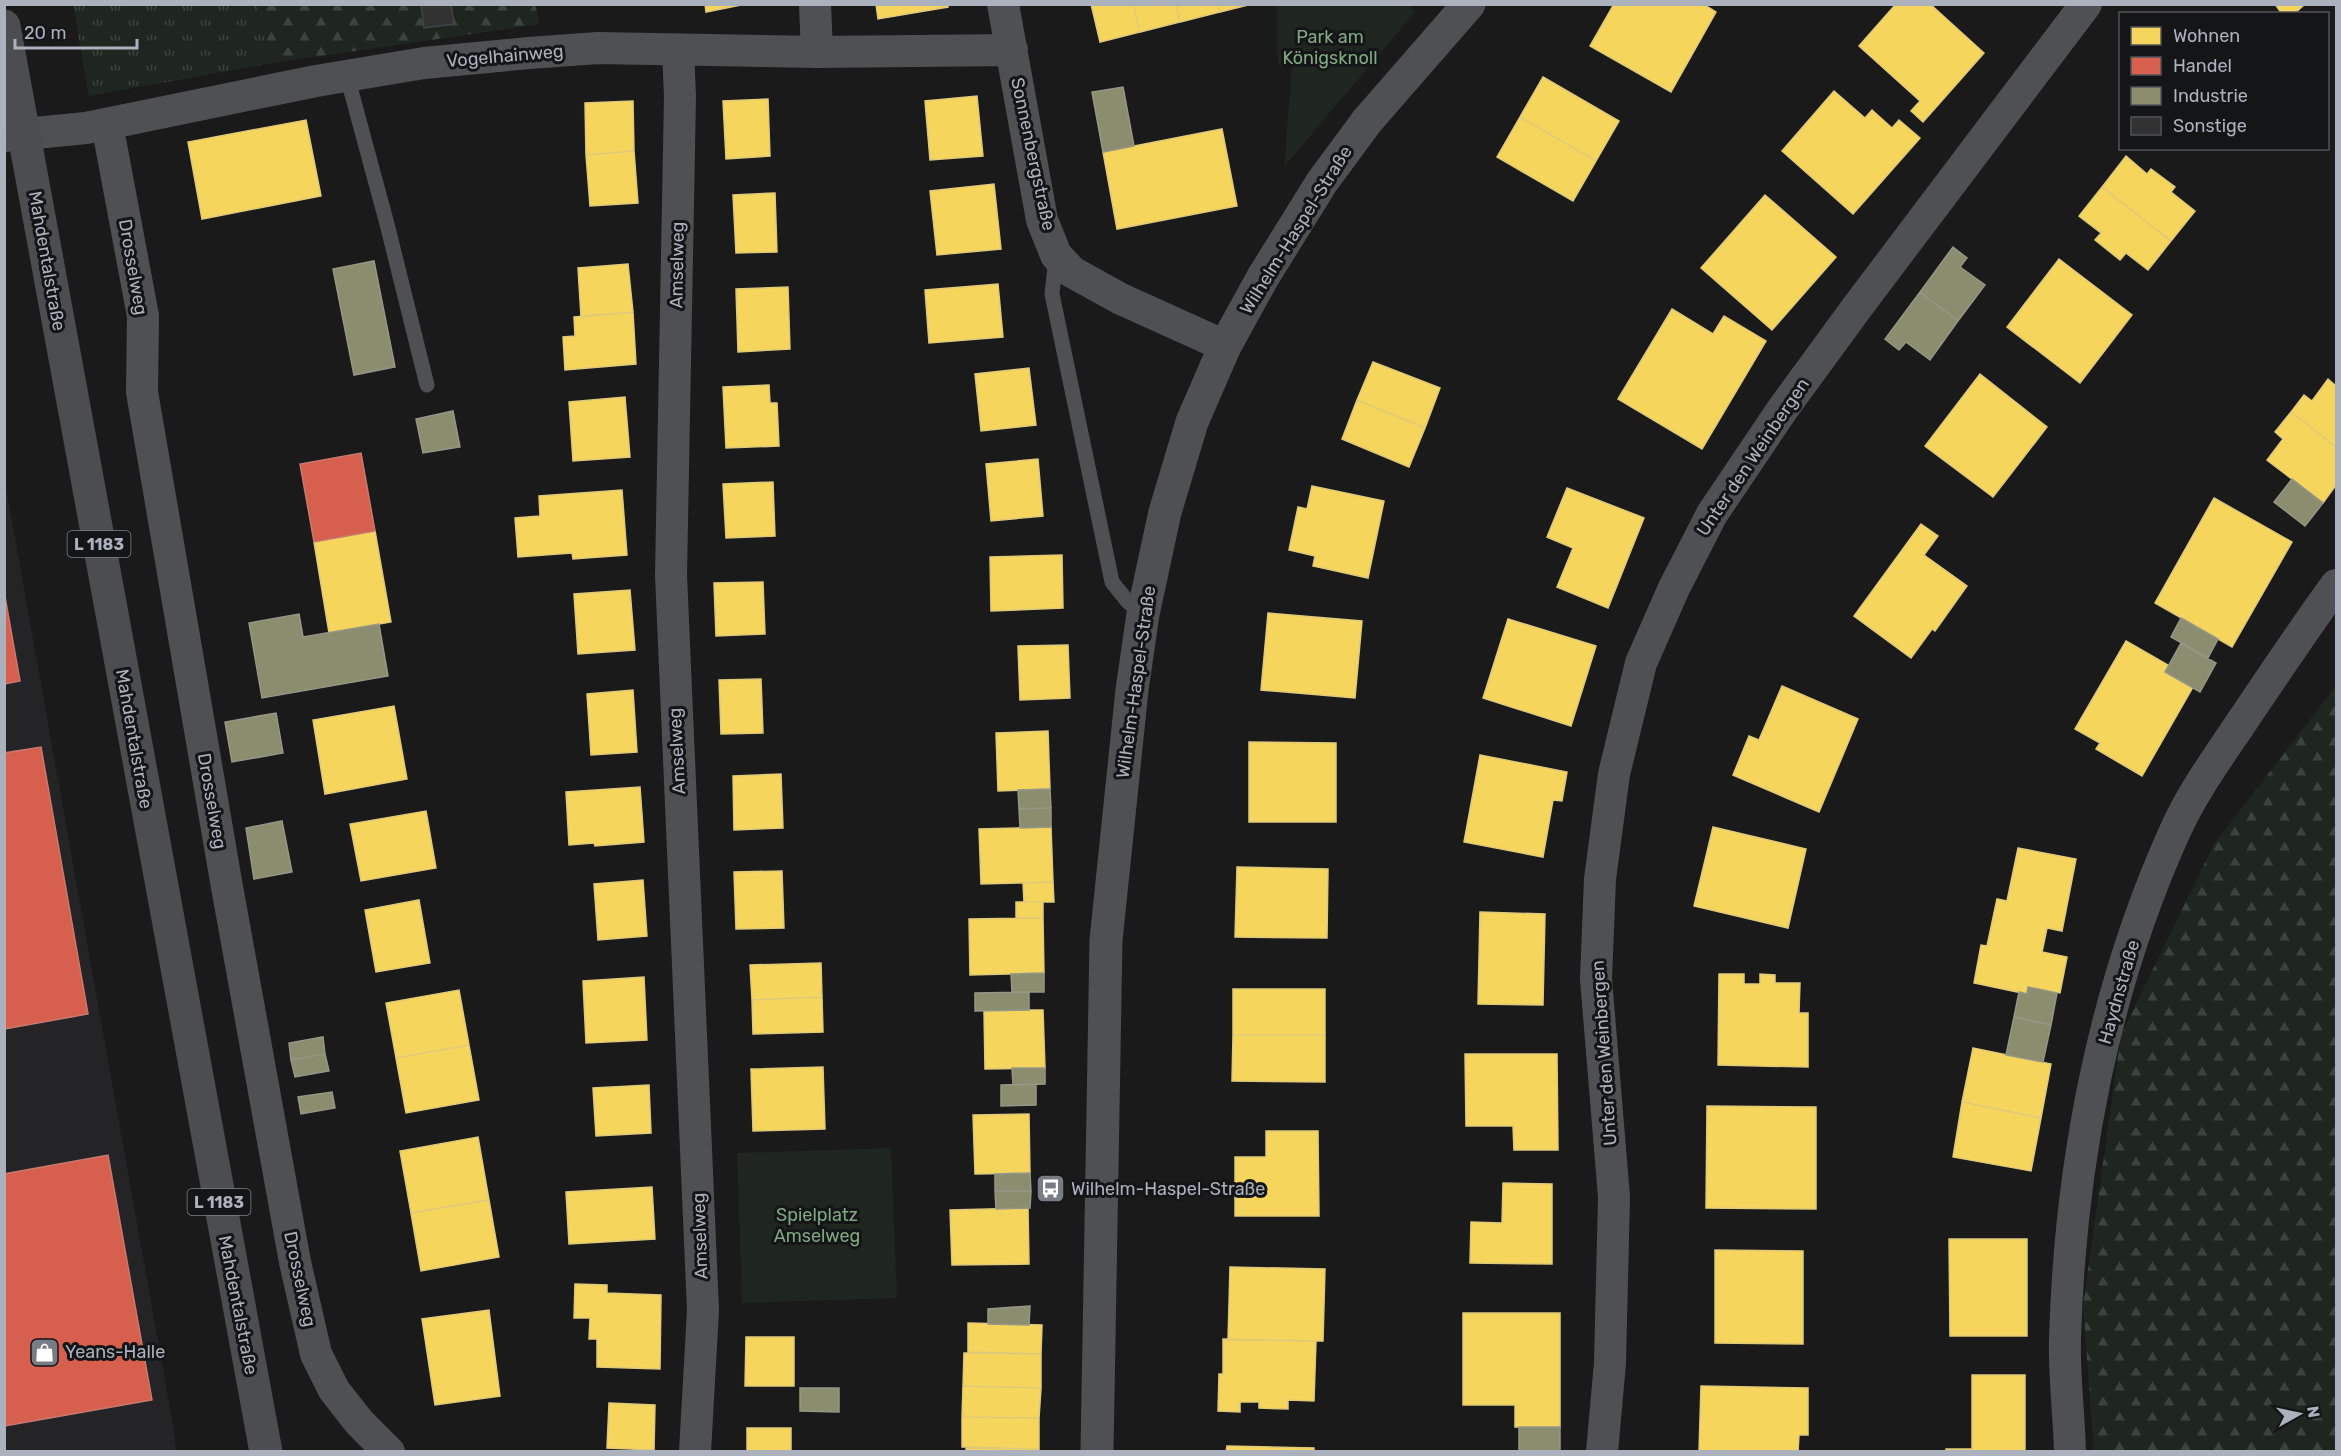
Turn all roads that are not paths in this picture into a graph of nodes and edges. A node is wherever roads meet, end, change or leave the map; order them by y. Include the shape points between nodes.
1 (815, 4) edge
2 (1003, 4) edge
3 (1469, 4) edge
4 (2086, 4) edge
5 (4, 26) edge
6 (678, 50) junction
7 (1012, 50) junction
8 (817, 52) junction
9 (346, 76) junction
10 (107, 124) junction
11 (14, 135) edge
12 (1056, 255) junction
13 (1225, 346) junction
14 (427, 385) dead end
15 (2337, 585) edge
16 (1143, 614) junction
17 (266, 1452) edge
18 (389, 1452) edge
19 (695, 1452) edge
20 (1096, 1452) edge
21 (1602, 1452) edge
22 (2070, 1452) edge

1 - 8 street
2 - 7 street, Sonnenbergstraße
3 - 13 street, Wilhelm-Haspel-Straße via 1367,121 1322,182
4 - 21 street, Unter den Weinbergen via 1782,410 1712,514 1641,663 1614,774 1600,879 1596,979 1614,1197 1610,1363
5 - 11 main road, Mahdentalstraße / L 1183
6 - 8 street, Vogelhainweg
6 - 9 street, Vogelhainweg via 598,48 424,63
6 - 19 street, Amselweg via 671,575 703,1310
7 - 8 street, Vogelhainweg
7 - 12 street, Sonnenbergstraße via 1042,220
9 - 10 street, Vogelhainweg
9 - 14 lane
10 - 11 street, Vogelhainweg
10 - 18 street, Drosselweg via 143,316 142,392 295,1262 316,1354 334,1390
11 - 17 main road, Mahdentalstraße / L 1183
12 - 13 street, Sonnenbergstraße via 1072,272 1121,299
12 - 16 lane via 1052,294 1112,582
13 - 16 street, Wilhelm-Haspel-Straße via 1192,422 1165,512
15 - 22 street, Haydnstraße via 2194,794 2141,916 2115,997 2084,1126 2070,1246 2065,1342
16 - 20 street, Wilhelm-Haspel-Straße via 1106,940

